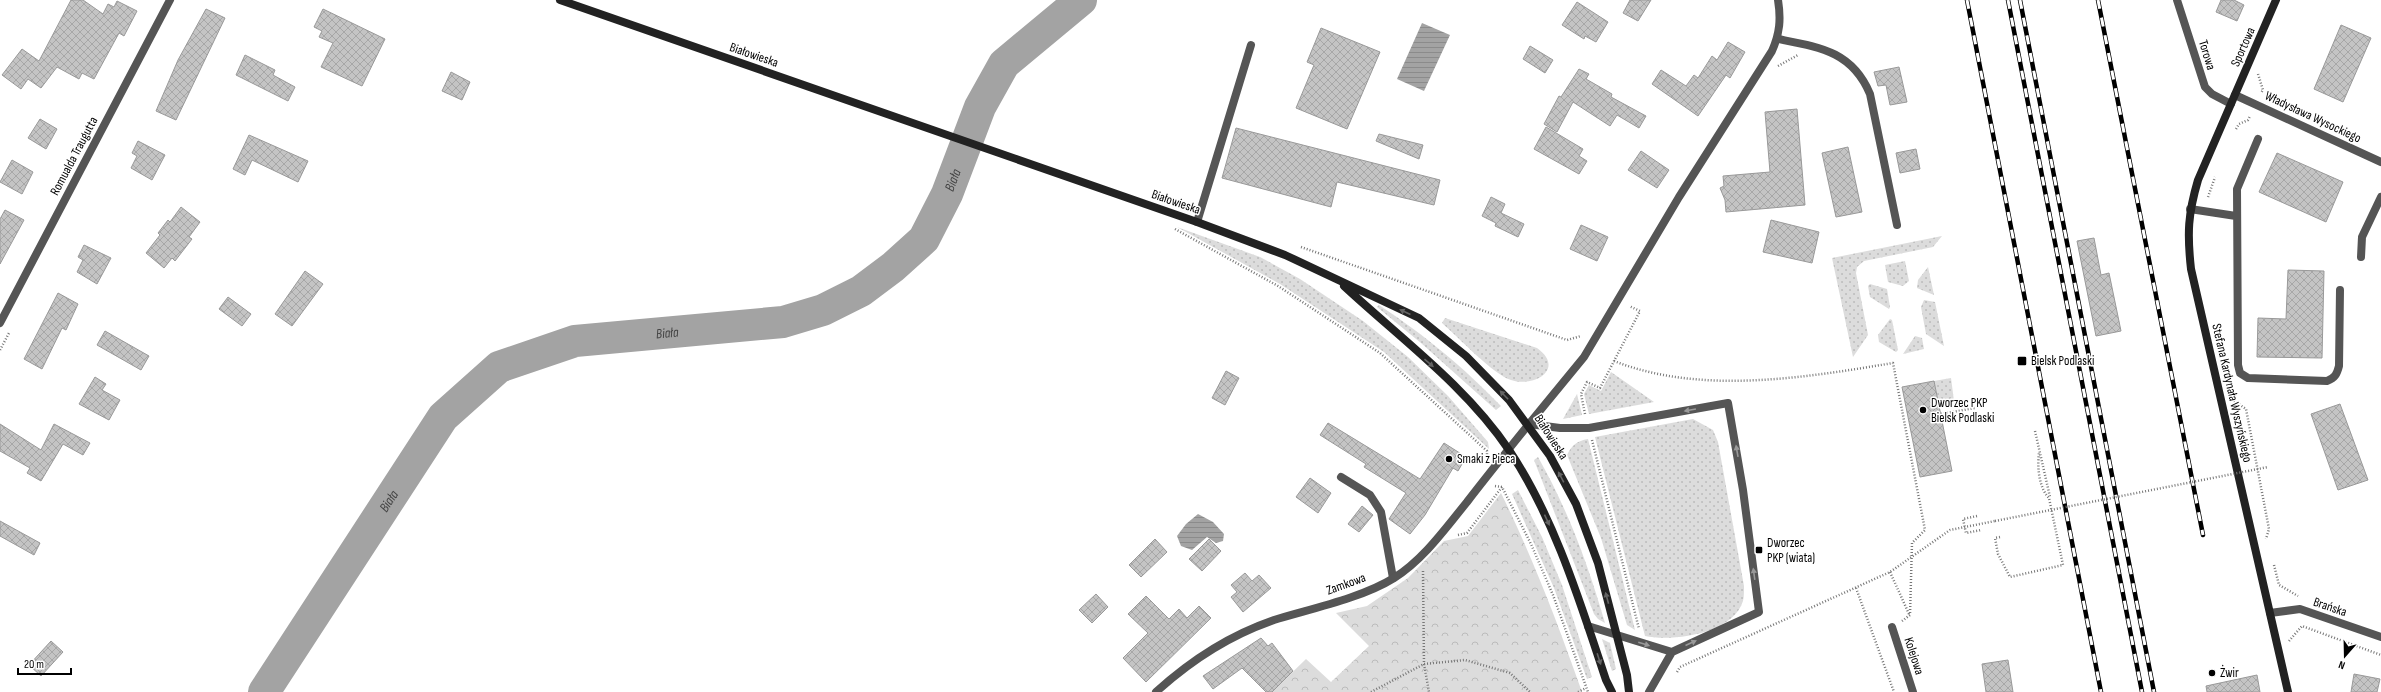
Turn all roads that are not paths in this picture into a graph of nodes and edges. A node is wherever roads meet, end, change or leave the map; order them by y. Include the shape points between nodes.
1 (170, 0) edge
2 (560, 0) edge
3 (1778, 0) edge
4 (2177, 0) edge
5 (2276, 0) edge
6 (1778, 39) junction
7 (1251, 45) dead end
8 (2235, 95) junction
9 (2231, 104) junction
10 (2258, 139) dead end
11 (2381, 162) edge
12 (2381, 196) edge
13 (2190, 209) junction
14 (2236, 216) junction
15 (1198, 222) junction
16 (1897, 225) dead end
17 (2361, 257) dead end
18 (1338, 280) junction
19 (2340, 290) dead end
20 (0, 323) edge
21 (1529, 424) junction
22 (1508, 449) junction
23 (1342, 477) dead end
24 (1393, 578) junction
25 (2270, 613) junction
26 (1588, 626) junction
27 (1892, 627) road end
28 (1617, 636) junction
29 (2381, 637) edge
30 (1672, 652) junction
31 (1156, 692) edge
32 (1612, 692) edge
33 (1628, 692) edge
34 (1649, 692) edge
35 (1913, 692) edge
36 (2288, 692) edge

1 - 20 street, Romualda Traugutta
2 - 15 main road, Białowieska
3 - 6 street via 1781,15
4 - 9 street, Torowa via 2205,87 2212,94
5 - 8 main road, Sportowa
6 - 16 street via 1801,43 1838,55 1854,66 1865,80
6 - 21 street, Zamkowa via 1679,197 1584,357
7 - 15 street
8 - 9 main road, Sportowa
8 - 11 street, Władysława Wysockiego
9 - 13 main road, Stefana Kardynała Wyszyńskiego via 2198,180
10 - 14 street via 2237,189
12 - 17 street via 2362,237
13 - 14 street
13 - 25 main road, Stefana Kardynała Wyszyńskiego via 2187,237 2191,269
14 - 19 street via 2240,373 2248,378 2327,381 2332,379 2338,374 2339,366
15 - 18 main road, Białowieska via 1285,255
21 -> 18 main road, Białowieska via 1466,356 1419,318
18 -> 22 main road, Białowieska via 1445,377 1481,415
21 - 22 street, Zamkowa
28 -> 21 main road, Białowieska via 1598,563 1576,504
30 -> 21 street via 1759,612 1743,490 1728,403 1589,428
22 - 24 street, Zamkowa via 1445,530 1422,554
22 -> 26 main road, Białowieska via 1533,490 1555,537
23 - 24 street via 1370,495 1381,512
24 - 31 street, Zamkowa via 1356,595 1272,621 1225,642 1181,670
25 - 29 street, Brańska via 2300,609
25 - 36 main road, Stefana Kardynała Wyszyńskiego
26 - 28 street
26 -> 32 main road, Białowieska
27 - 35 street, Kolejowa
28 -> 30 street
28 - 33 main road, Białowieska via 1628,675
30 - 34 street

